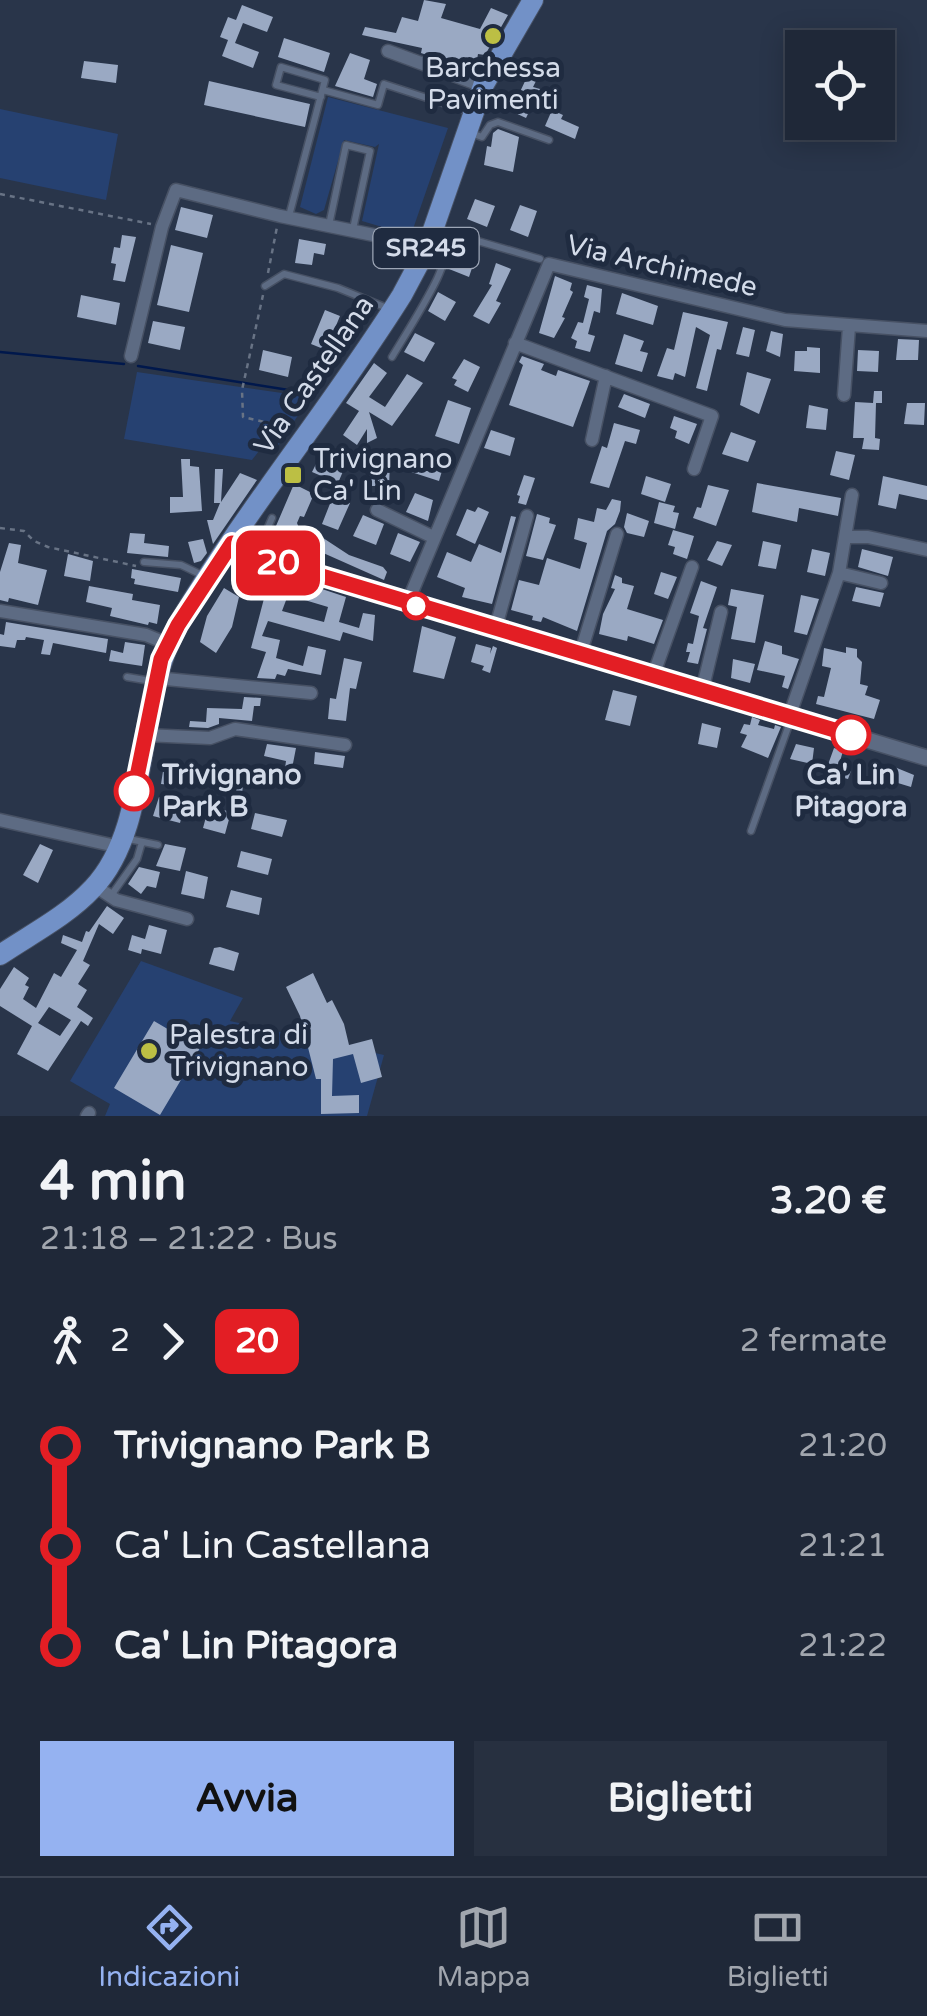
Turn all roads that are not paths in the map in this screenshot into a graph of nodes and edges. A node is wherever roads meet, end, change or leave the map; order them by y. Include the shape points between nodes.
1 (533, 0) edge
2 (388, 52) dead end
3 (482, 86) junction
4 (322, 94) junction
5 (468, 122) junction
6 (549, 140) dead end
7 (284, 217) junction
8 (329, 226) junction
9 (353, 231) junction
10 (434, 254) junction
11 (540, 259) dead end
12 (265, 286) road end
13 (392, 311) junction
14 (849, 326) junction
15 (927, 331) edge
16 (514, 343) junction
17 (131, 356) dead end
18 (392, 357) dead end
19 (606, 376) junction
20 (844, 395) dead end
21 (588, 438) dead end
22 (694, 469) dead end
23 (852, 495) dead end
24 (377, 510) dead end
25 (527, 516) dead end
26 (272, 518) dead end
27 (617, 534) dead end
28 (433, 537) junction
29 (846, 537) junction
30 (232, 543) junction
31 (927, 550) edge
32 (256, 556) junction
33 (144, 564) road end
34 (692, 567) dead end
35 (840, 572) junction
36 (207, 578) junction
37 (881, 583) dead end
38 (407, 604) junction
39 (0, 611) edge
40 (721, 612) dead end
41 (494, 630) junction
42 (168, 644) junction
43 (580, 654) junction
44 (654, 676) junction
45 (127, 677) dead end
46 (155, 680) junction
47 (702, 691) junction
48 (311, 693) dead end
49 (790, 717) junction
50 (145, 735) junction
51 (345, 745) dead end
52 (927, 758) edge
53 (0, 820) edge
54 (751, 830) dead end
55 (128, 842) junction
56 (158, 844) dead end
57 (103, 892) junction
58 (187, 919) dead end
59 (0, 955) edge

1 - 3 main road, Via Castellana / SR245
2 - 3 street
3 - 5 main road, Via Castellana / SR245
4 - 4 lane via 326,80 281,67 276,85
4 - 5 lane via 378,105 384,84
4 - 7 lane
5 - 6 lane via 482,137 498,122
5 - 10 main road, Via Castellana / SR245
7 - 8 street
7 - 17 street via 176,190
8 - 9 street
8 - 9 lane via 346,145 370,151
9 - 10 street
10 - 11 lane via 457,235
10 - 13 main road, Via Castellana / SR245
10 - 18 lane via 438,276
12 - 13 lane via 284,274
13 - 30 main road, Via Castellana / SR245
14 - 15 street, Via Archimede
14 - 16 street, Via Archimede via 712,305 552,264 544,269
14 - 20 street
16 - 19 street
16 - 28 street, Via Archimede
19 - 21 street
19 - 22 street via 712,416
23 - 29 street
24 - 28 street
25 - 41 street
26 - 32 lane
27 - 43 street
28 - 38 street, Via Archimede
29 - 31 street
29 - 35 street
30 - 32 street
30 - 36 main road, Via Castellana / SR245
32 - 38 street
33 - 36 lane via 181,564
34 - 44 street
35 - 37 street
35 - 49 street
36 - 42 main road, Via Castellana / SR245
38 - 41 street
39 - 42 street
40 - 47 street
41 - 43 street
42 - 46 main road, Via Castellana / SR245
43 - 44 street
44 - 47 street
45 - 46 lane
46 - 48 street
46 - 50 main road, Via Castellana / SR245
47 - 49 street
49 - 52 street
49 - 54 lane
50 - 51 street via 210,738 234,730
50 - 55 main road, Via Castellana / SR245
53 - 55 street
55 - 56 lane
55 - 57 main road, Via Castellana / SR245
57 - 58 street
57 - 59 main road, Via Castellana / SR245 via 74,899

